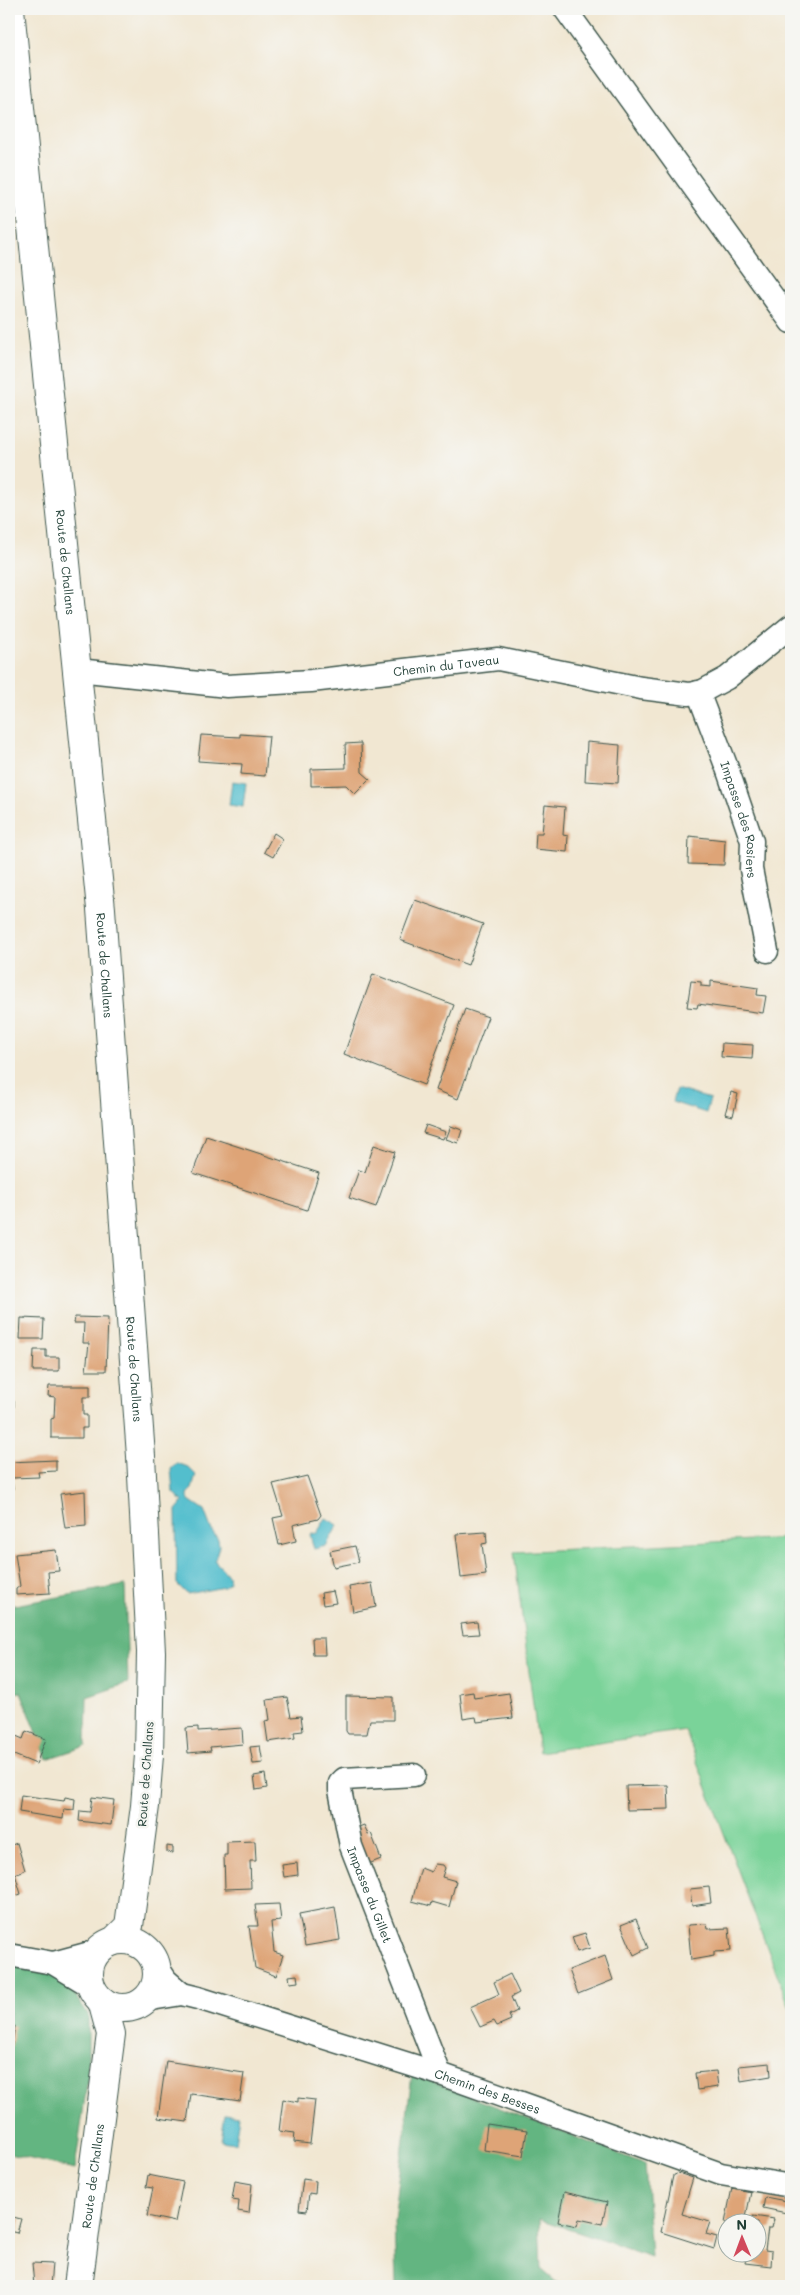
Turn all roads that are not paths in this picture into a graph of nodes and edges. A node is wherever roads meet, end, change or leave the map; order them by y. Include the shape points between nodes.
1 (10, 9) edge
2 (565, 9) edge
3 (791, 322) edge
4 (791, 626) edge
5 (78, 670) junction
6 (698, 692) junction
7 (767, 951) dead end
8 (414, 1775) dead end
9 (128, 1945) junction
10 (9, 1954) edge
11 (53, 1963) junction
12 (96, 1994) junction
13 (182, 1994) junction
14 (137, 2004) junction
15 (111, 2034) junction
16 (440, 2074) junction
17 (791, 2186) edge
18 (78, 2286) edge

1 - 5 main road, Route de Challans
2 - 3 street
4 - 6 street, Chemin du Taveau via 727,678
5 - 6 street, Chemin du Taveau via 227,686 312,682 498,658 641,688 676,693
5 - 9 main road, Route de Challans via 115,1080 151,1652 146,1797
6 - 7 street, Impasse des Rosiers via 752,841 751,869
8 - 16 street, Impasse du Gillet via 344,1780 340,1783 340,1790 351,1846
9 - 11 street
9 - 12 main road, Route de Challans via 89,1968
9 - 13 street, Chemin des Besses
9 - 14 main road, Route de Challans via 157,1976 154,1989
10 - 11 street
11 - 12 street
12 - 14 main road via 119,2008
12 - 15 main road, Route de Challans
13 - 14 street, Chemin des Besses
13 - 16 street, Chemin des Besses
14 - 15 main road, Route de Challans
15 - 18 main road, Route de Challans
16 - 17 street, Chemin des Besses via 721,2174

